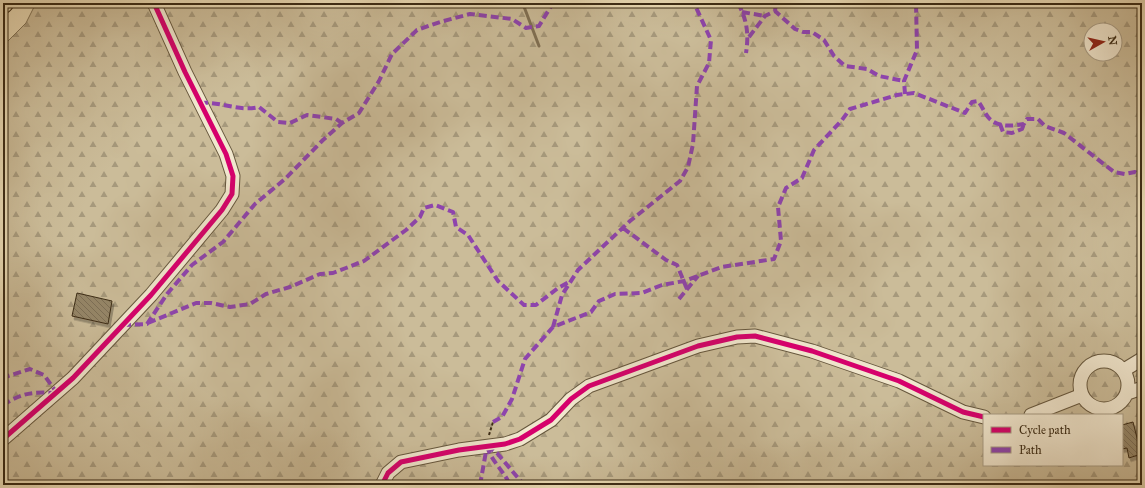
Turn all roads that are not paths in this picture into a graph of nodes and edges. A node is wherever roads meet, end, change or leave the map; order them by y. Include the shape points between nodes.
1 (154, 3) edge
2 (1142, 359) edge
3 (1124, 370) junction
4 (1142, 388) edge
5 (1128, 393) junction
6 (1082, 395) junction
7 (1034, 414) edge
8 (983, 417) edge
9 (3, 439) edge
10 (382, 485) edge

1 - 9 street via 226,154 233,176 232,194 222,210 151,295 73,378
2 - 3 street
3 - 5 street via 1129,385
3 - 6 street via 1109,361 1092,364 1081,377
4 - 5 street
5 - 6 street via 1123,402 1115,408 1105,410 1087,403
6 - 7 street
8 - 10 street via 963,412 900,381 812,351 755,336 737,337 698,346 589,386 571,399 551,420 520,439 505,444 401,462 388,473

